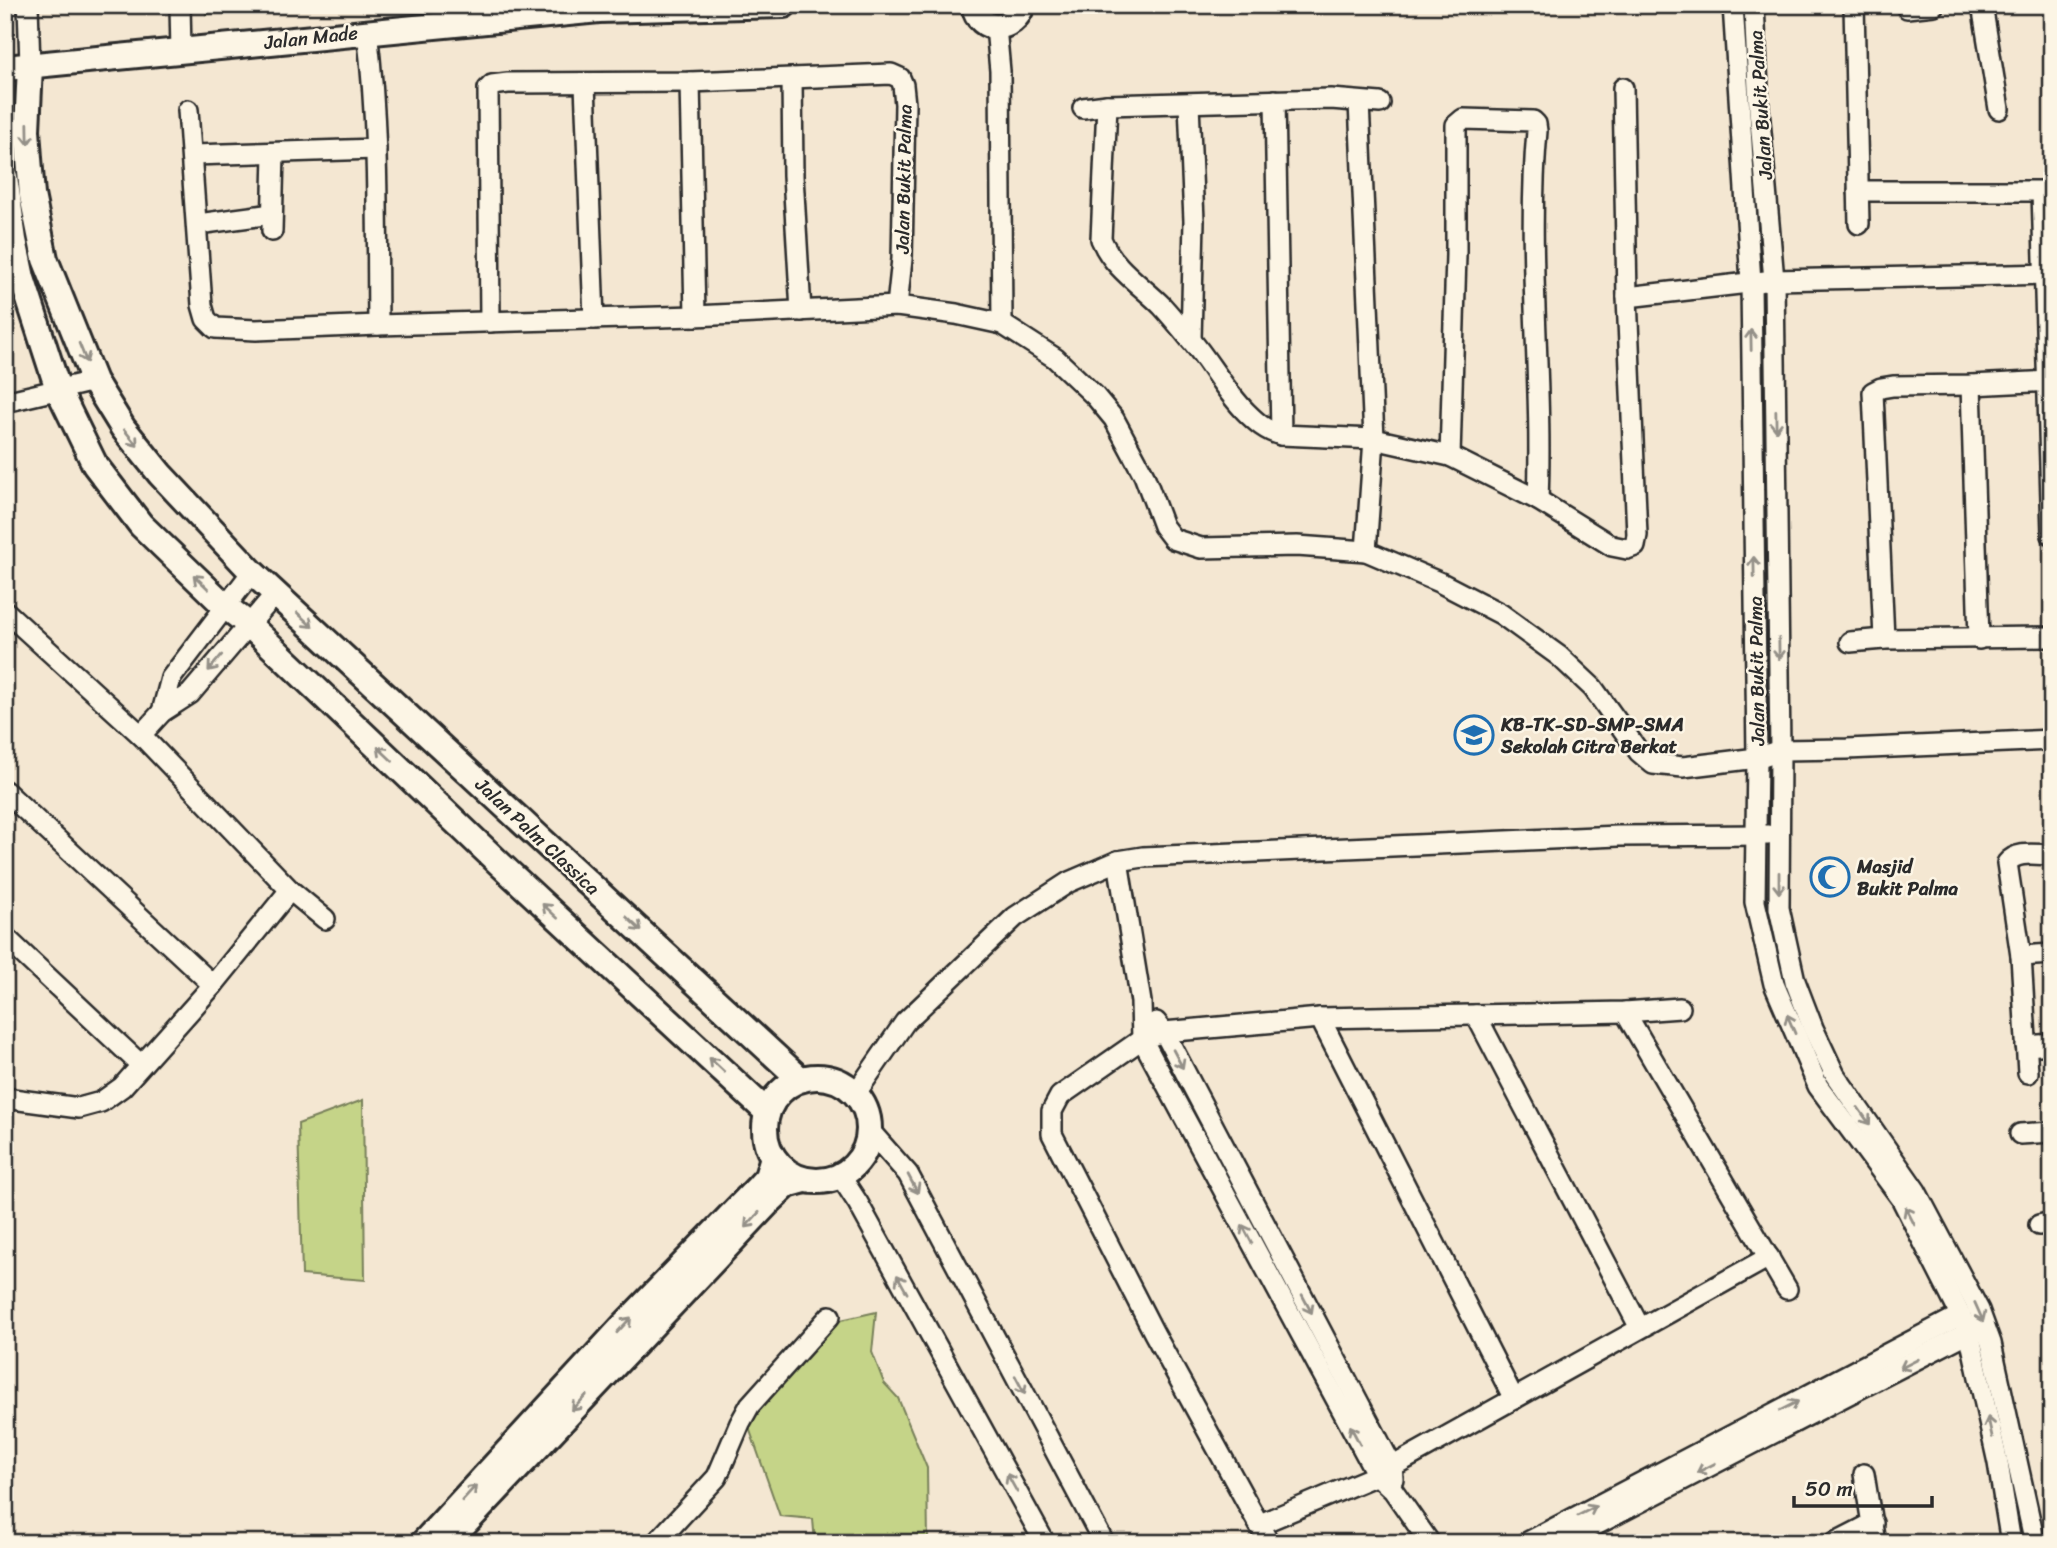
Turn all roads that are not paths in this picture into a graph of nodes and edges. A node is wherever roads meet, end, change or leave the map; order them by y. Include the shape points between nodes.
1 (180, 5) edge
2 (784, 5) edge
3 (974, 5) edge
4 (1022, 5) edge
5 (1733, 5) edge
6 (1754, 5) edge
7 (1854, 5) edge
8 (1934, 5) edge
9 (1982, 5) edge
10 (599, 7) edge
11 (1907, 8) dead end
12 (28, 15) edge
13 (996, 27) junction
14 (367, 31) junction
15 (181, 51) junction
16 (17, 67) edge
17 (792, 78) junction
18 (690, 82) junction
19 (585, 84) junction
20 (1623, 88) dead end
21 (1275, 100) junction
22 (1359, 102) junction
23 (1380, 103) dead end
24 (1189, 104) junction
25 (1107, 105) junction
26 (1083, 108) dead end
27 (1999, 109) dead end
28 (188, 110) dead end
29 (376, 149) junction
30 (274, 153) junction
31 (193, 155) junction
32 (5, 177) edge
33 (1858, 191) junction
34 (2047, 191) edge
35 (1859, 223) dead end
36 (198, 224) junction
37 (2048, 274) edge
38 (1774, 280) junction
39 (1751, 282) junction
40 (1627, 297) junction
41 (897, 306) junction
42 (801, 311) junction
43 (695, 316) junction
44 (594, 319) junction
45 (490, 322) junction
46 (377, 324) junction
47 (1002, 324) junction
48 (1191, 340) junction
49 (94, 380) junction
50 (2049, 381) edge
51 (1971, 385) junction
52 (58, 388) junction
53 (5, 402) edge
54 (1281, 435) junction
55 (1374, 439) junction
56 (1450, 456) junction
57 (1538, 500) junction
58 (2052, 535) edge
59 (1366, 551) junction
60 (252, 572) junction
61 (276, 593) junction
62 (225, 606) junction
63 (5, 611) edge
64 (248, 624) junction
65 (2052, 637) edge
66 (1884, 639) junction
67 (1979, 639) junction
68 (1850, 642) dead end
69 (162, 712) junction
70 (141, 735) junction
71 (2052, 740) edge
72 (1780, 750) junction
73 (1757, 766) junction
74 (5, 791) edge
75 (1780, 825) junction
76 (1756, 826) junction
77 (2052, 855) edge
78 (1118, 861) junction
79 (290, 890) junction
80 (325, 919) dead end
81 (5, 937) edge
82 (2052, 954) edge
83 (2021, 956) junction
84 (213, 985) junction
85 (1141, 1002) junction
86 (1680, 1008) dead end
87 (1625, 1012) junction
88 (1476, 1015) junction
89 (1320, 1018) junction
90 (1164, 1032) junction
91 (1142, 1040) junction
92 (2052, 1044) edge
93 (2026, 1046) junction
94 (141, 1065) junction
95 (2028, 1073) dead end
96 (1835, 1075) junction
97 (800, 1079) junction
98 (1818, 1086) junction
99 (856, 1093) junction
100 (5, 1098) edge
101 (767, 1112) junction
102 (870, 1131) junction
103 (2052, 1132) edge
104 (2020, 1134) dead end
105 (773, 1157) junction
106 (841, 1177) junction
107 (805, 1180) junction
108 (1769, 1257) junction
109 (1787, 1289) dead end
110 (830, 1316) dead end
111 (1965, 1323) junction
112 (1640, 1328) junction
113 (1514, 1399) junction
114 (1998, 1463) junction
115 (2018, 1464) junction
116 (1385, 1471) junction
117 (1864, 1474) dead end
118 (1259, 1524) junction
119 (1874, 1533) edge
120 (423, 1543) edge
121 (447, 1543) edge
122 (656, 1543) edge
123 (1045, 1543) edge
124 (1104, 1543) edge
125 (1269, 1543) edge
126 (1430, 1543) edge
127 (1526, 1543) edge
128 (1561, 1543) edge
129 (1834, 1543) edge
130 (2011, 1543) edge
131 (2035, 1543) edge

1 - 15 street
2 - 10 street, Jalan Made
3 - 13 street via 980,18
4 - 13 street via 1014,20
5 - 39 street, Jalan Bukit Palma
6 - 38 street, Jalan Bukit Palma
7 - 33 street
8 - 11 street
9 - 27 street
10 - 14 street, Jalan Made
12 - 16 street
13 - 47 street
14 - 15 street, Jalan Made
14 - 29 street
15 - 16 street, Jalan Made
16 -> 49 street, Jalan Palm Classica via 32,195 46,259
17 - 18 street, Jalan Bukit Palma
17 - 41 street, Jalan Bukit Palma via 891,74 900,78 905,104
17 - 42 street
18 - 19 street, Jalan Bukit Palma
18 - 43 street
19 - 44 street
19 - 45 street, Jalan Bukit Palma via 508,83 488,89
20 - 40 street
21 - 22 street
21 - 24 street
21 - 54 street
22 - 23 street
22 - 55 street
24 - 25 street
24 - 48 street via 1195,221
25 - 26 street
25 - 48 street via 1101,239 1111,258
28 - 31 street, Jalan Bukit Palma
29 - 30 street
29 - 46 street
30 - 31 street
30 - 36 street via 272,222
31 - 36 street, Jalan Bukit Palma
32 - 52 street via 22,278
33 - 34 street
33 - 35 street
34 - 37 street
36 - 46 street, Jalan Bukit Palma via 202,305 215,328
37 - 38 street
37 - 50 street
38 - 39 street
38 -> 72 street, Jalan Bukit Palma
39 - 40 street
73 -> 39 street, Jalan Bukit Palma
40 - 57 street via 1635,546 1612,546
41 - 42 street, Jalan Bukit Palma
41 - 47 street, Jalan Bukit Palma
42 - 43 street, Jalan Bukit Palma
43 - 44 street, Jalan Bukit Palma
44 - 45 street, Jalan Bukit Palma
45 - 46 street, Jalan Bukit Palma
47 - 59 street, Jalan Bukit Palma via 1055,358 1096,396 1114,419 1173,539 1201,548 1297,546
48 - 54 street via 1244,410 1270,432
49 - 52 street
49 -> 60 street, Jalan Palm Classica via 159,474
50 - 51 street
50 - 58 street
51 - 66 street via 1893,386 1873,392
51 - 67 street
52 - 53 street
62 -> 52 street via 116,495
54 - 55 street
55 - 56 street
55 - 59 street
56 - 57 street
56 - 57 street via 1456,125 1463,119 1533,121 1537,131 1533,227
59 - 73 street, Jalan Bukit Palma via 1501,614 1559,656 1593,688 1639,752 1653,764
60 - 61 street, Jalan Palm Classica
60 - 62 street
61 - 64 street
61 -> 97 street, Jalan Palm Classica
62 - 64 street
62 - 69 street via 171,678
63 - 70 street
64 -> 69 street via 190,694
101 -> 64 street
65 - 67 street
66 - 67 street
66 - 68 street
69 - 70 street
70 - 79 street
71 - 72 street
72 - 73 street
72 - 75 street, Jalan Bukit Palma
73 - 76 street
74 - 84 street
75 - 76 street
75 -> 96 street, Jalan Bukit Palma via 1779,908 1795,981
76 - 78 street
98 -> 76 street via 1774,984 1755,902
77 - 83 street via 2021,854 2007,863
78 - 85 street
78 - 99 street via 1069,882 1016,917 905,1023
79 - 80 street
79 - 84 street
81 - 94 street
82 - 83 street
83 - 93 street
84 - 94 street
85 - 90 street
85 - 91 street
86 - 87 street
87 - 88 street
87 - 108 street
88 - 89 street
88 - 112 street
89 - 90 street
89 - 113 street
90 - 91 street
90 -> 116 street
116 -> 91 street
91 - 118 street via 1060,1096 1052,1111 1052,1134
92 - 93 street
93 - 95 street
94 - 100 street via 102,1102 79,1108
96 - 98 street
96 -> 115 street, Jalan Bukit Palma via 1916,1192 1979,1310 1991,1343
97 - 99 street via 820,1076 840,1081
97 - 101 street via 775,1097
111 -> 98 street via 1901,1198
99 - 102 street via 867,1111
101 - 105 street via 767,1143
102 - 106 street via 862,1158
102 -> 124 street via 908,1174
103 - 104 street
105 - 107 street via 783,1169
120 -> 105 street via 767,1177
106 - 107 street
123 -> 106 street
107 -> 121 street via 788,1185 768,1203
108 - 109 street
108 - 112 street
110 - 122 street via 750,1405 717,1477
114 -> 111 street
127 -> 111 street
111 -> 128 street
112 - 113 street
113 - 116 street
114 - 115 street
114 - 130 street
115 - 131 street, Jalan Bukit Palma
116 - 118 street
116 - 126 street
117 - 119 street
118 - 125 street
119 - 129 street

